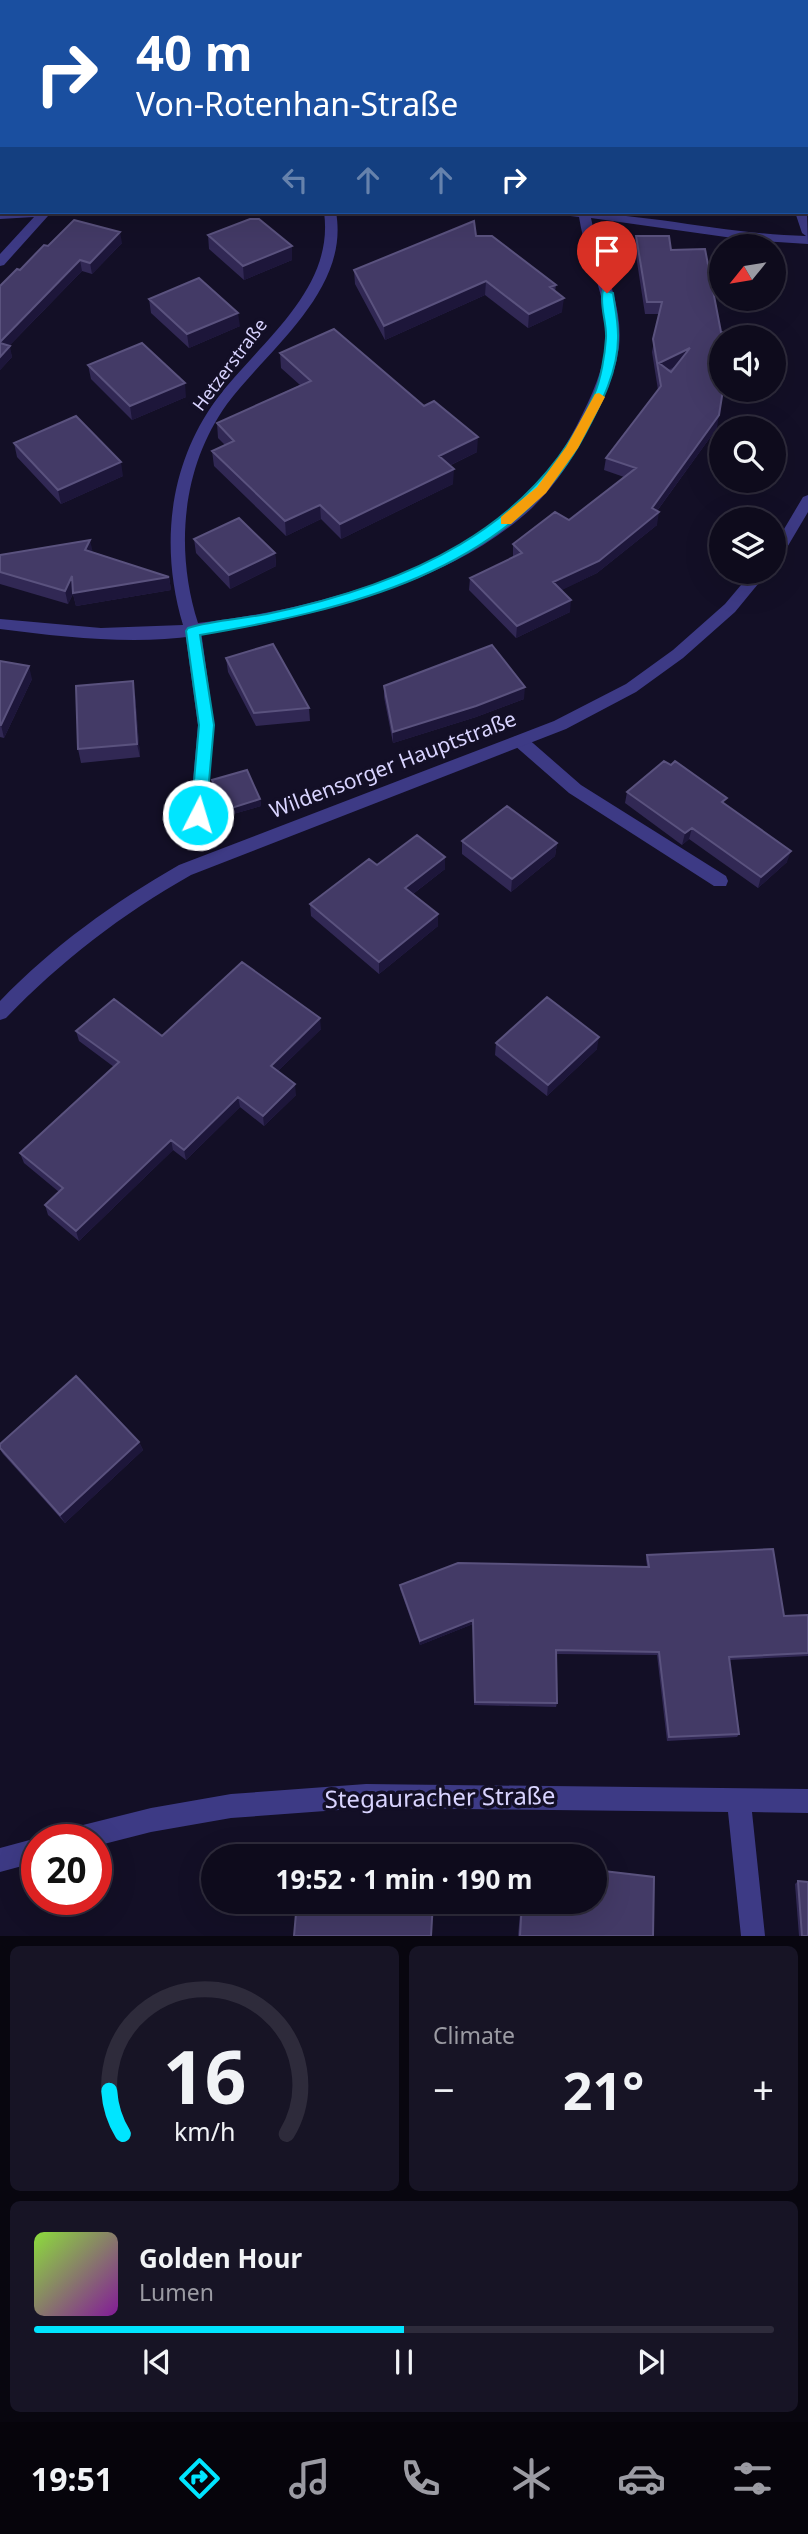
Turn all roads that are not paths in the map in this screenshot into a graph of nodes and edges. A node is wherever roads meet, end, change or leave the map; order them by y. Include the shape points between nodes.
1 (22, 214) edge
2 (44, 214) edge
3 (330, 214) edge
4 (584, 214) edge
5 (591, 214) edge
6 (802, 214) edge
7 (0, 215) edge
8 (808, 233) edge
9 (808, 240) edge
10 (0, 262) edge
11 (808, 500) edge
12 (786, 537) edge
13 (751, 584) edge
14 (0, 624) edge
15 (193, 631) junction
16 (520, 741) junction
17 (198, 815) dead end
18 (720, 881) dead end
19 (0, 1013) edge
20 (739, 1800) junction
21 (808, 1801) edge
22 (112, 1830) edge
23 (21, 1854) edge
24 (0, 1860) edge
25 (753, 1936) edge

1 - 7 street
2 - 10 street
3 - 15 street, Hetzerstraße via 331,251 318,280 219,406 189,466 178,508 177,573
4 - 15 street via 587,238 607,293 612,337 601,393 572,448 542,490 496,529 440,563 348,598 268,619
5 - 9 street via 747,238
6 - 8 street
11 - 12 street
13 - 16 street, Wildensorger Hauptstraße via 678,654 631,688
14 - 15 street via 97,635
15 - 17 street, Hetzerstraße via 206,725
16 - 18 street via 575,789
16 - 19 street, Wildensorger Hauptstraße via 185,870 92,928
20 - 21 street, Stegauracher Straße
20 - 22 street, Stegauracher Straße via 366,1796 231,1806
20 - 25 street
23 - 24 street

